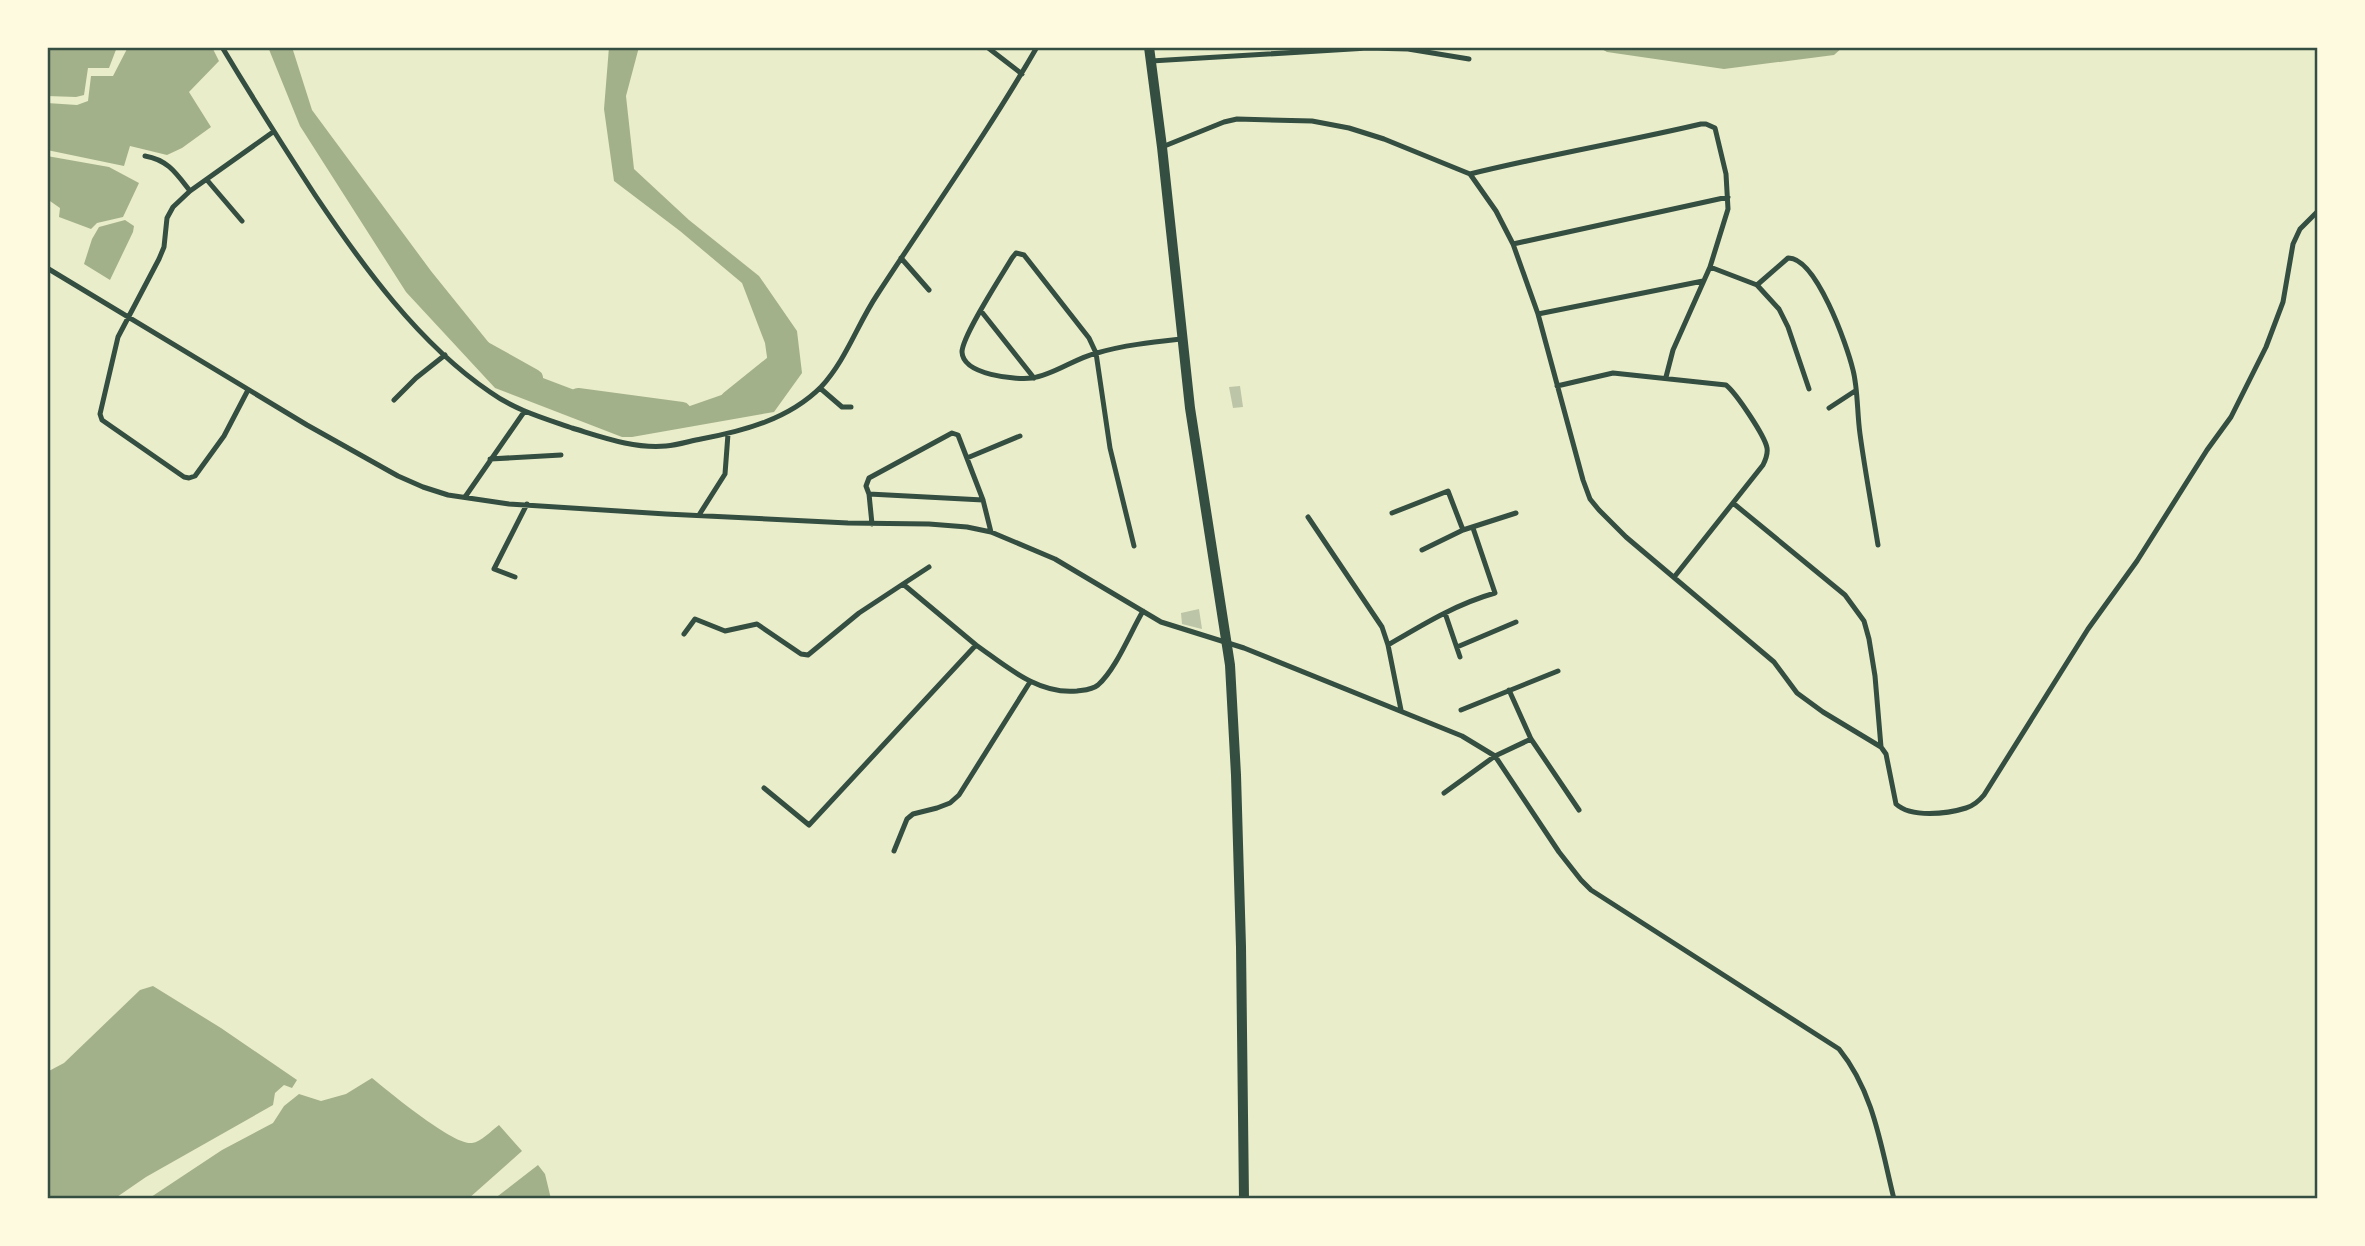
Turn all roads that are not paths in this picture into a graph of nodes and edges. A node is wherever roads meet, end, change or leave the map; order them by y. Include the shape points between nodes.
1 (222, 47) edge
2 (987, 47) edge
3 (1037, 47) edge
4 (1149, 47) edge
5 (1469, 59) dead end
6 (1150, 61) junction
7 (1022, 74) junction
8 (273, 132) junction
9 (1162, 147) junction
10 (145, 156) dead end
11 (1470, 174) junction
12 (207, 180) junction
13 (190, 191) junction
14 (1728, 197) junction
15 (2318, 211) edge
16 (242, 221) dead end
17 (1513, 244) junction
18 (901, 258) junction
19 (1710, 267) junction
20 (47, 268) edge
21 (1703, 281) junction
22 (1757, 285) junction
23 (929, 290) dead end
24 (981, 311) junction
25 (1538, 314) junction
26 (127, 317) junction
27 (1182, 340) junction
28 (1096, 353) junction
29 (445, 355) junction
30 (1034, 377) junction
31 (1666, 377) junction
32 (1557, 386) junction
33 (820, 388) junction
34 (1809, 389) dead end
35 (248, 390) junction
36 (1855, 391) junction
37 (394, 400) dead end
38 (852, 407) dead end
39 (1829, 408) dead end
40 (524, 412) junction
41 (728, 434) junction
42 (1020, 436) dead end
43 (561, 455) dead end
44 (967, 457) junction
45 (490, 459) junction
46 (869, 494) junction
47 (465, 497) junction
48 (983, 500) junction
49 (1733, 503) junction
50 (527, 504) junction
51 (1392, 513) dead end
52 (1516, 513) dead end
53 (699, 515) junction
54 (1308, 517) dead end
55 (872, 524) junction
56 (1473, 528) junction
57 (1462, 530) junction
58 (991, 532) junction
59 (1878, 545) dead end
60 (1134, 546) dead end
61 (1422, 550) dead end
62 (929, 567) dead end
63 (1675, 576) junction
64 (515, 577) dead end
65 (902, 584) junction
66 (1143, 611) junction
67 (1445, 613) junction
68 (1516, 622) dead end
69 (684, 634) dead end
70 (1227, 642) junction
71 (976, 645) junction
72 (1388, 645) junction
73 (1457, 647) junction
74 (1460, 657) dead end
75 (1558, 671) dead end
76 (1030, 682) junction
77 (1509, 690) junction
78 (1401, 710) junction
79 (1461, 710) dead end
80 (1531, 739) junction
81 (1881, 747) junction
82 (1495, 756) junction
83 (764, 788) dead end
84 (1444, 793) dead end
85 (1580, 810) dead end
86 (894, 851) dead end
87 (1244, 1199) edge
88 (1895, 1199) edge

1 - 8 street
2 - 7 street
3 - 7 street
4 - 6 highway
5 - 6 street via 1368,48
6 - 9 highway
7 - 18 street
8 - 12 street
8 - 29 street via 357,257
9 - 11 street via 1237,118 1312,121 1384,139
9 - 27 highway
10 - 13 street via 171,167
11 - 14 street via 1706,124 1718,133
11 - 17 street
12 - 13 street
12 - 16 street
13 - 26 street via 167,218 164,247
14 - 17 street
14 - 19 street
15 - 81 street via 2297,235 2283,302 2231,416 2088,629 1984,795 1965,808 1934,813 1901,809
17 - 25 street
18 - 23 street
18 - 33 street via 841,362
19 - 21 street
19 - 22 street
20 - 26 street
21 - 25 street
21 - 31 street
22 - 34 street via 1788,327
22 - 36 street via 1788,258 1802,262 1816,279 1845,343
24 - 28 street via 1020,253 1089,338
24 - 30 street
24 - 30 street via 962,352 967,364 988,373
25 - 32 street
26 - 35 street
26 - 35 street via 112,360 102,420 184,477 195,476 214,451
27 - 28 street
27 - 70 highway
28 - 30 street
28 - 60 street via 1105,422
29 - 37 street
29 - 40 street via 491,394
31 - 32 street via 1613,373
31 - 49 street via 1726,385 1764,441 1767,457
32 - 63 street via 1590,499 1626,537
33 - 38 street via 842,407
33 - 41 street via 773,419
35 - 47 street via 398,476
36 - 39 street
36 - 59 street
40 - 41 street via 631,444 666,446
40 - 45 street
41 - 53 street via 725,474
42 - 44 street
43 - 45 street
44 - 46 street via 958,435 951,433 869,478
44 - 48 street
45 - 47 street
46 - 48 street
46 - 55 street
47 - 50 street
48 - 58 street
49 - 63 street
49 - 81 street via 1845,595 1864,621 1875,676
50 - 53 street
50 - 64 street via 494,569
51 - 57 street via 1448,491
52 - 56 street
53 - 55 street
54 - 72 street via 1374,612
55 - 58 street via 929,524
56 - 57 street
56 - 67 street via 1495,593
57 - 61 street
58 - 66 street via 1055,559
62 - 65 street
63 - 81 street via 1774,662 1797,693
65 - 69 street via 808,655 757,624 725,631 695,619
65 - 71 street
66 - 70 street via 1175,627
66 - 76 street via 1096,687 1060,692
67 - 72 street
67 - 73 street
68 - 73 street
70 - 78 street
70 - 87 highway via 1236,775
71 - 76 street
71 - 83 street via 809,825
72 - 78 street
73 - 74 street
75 - 77 street
76 - 86 street via 959,794 950,803 907,819
77 - 79 street
77 - 80 street
78 - 82 street
80 - 82 street
80 - 85 street
82 - 84 street
82 - 88 street via 1559,852 1591,890 1839,1049 1853,1066 1871,1105

